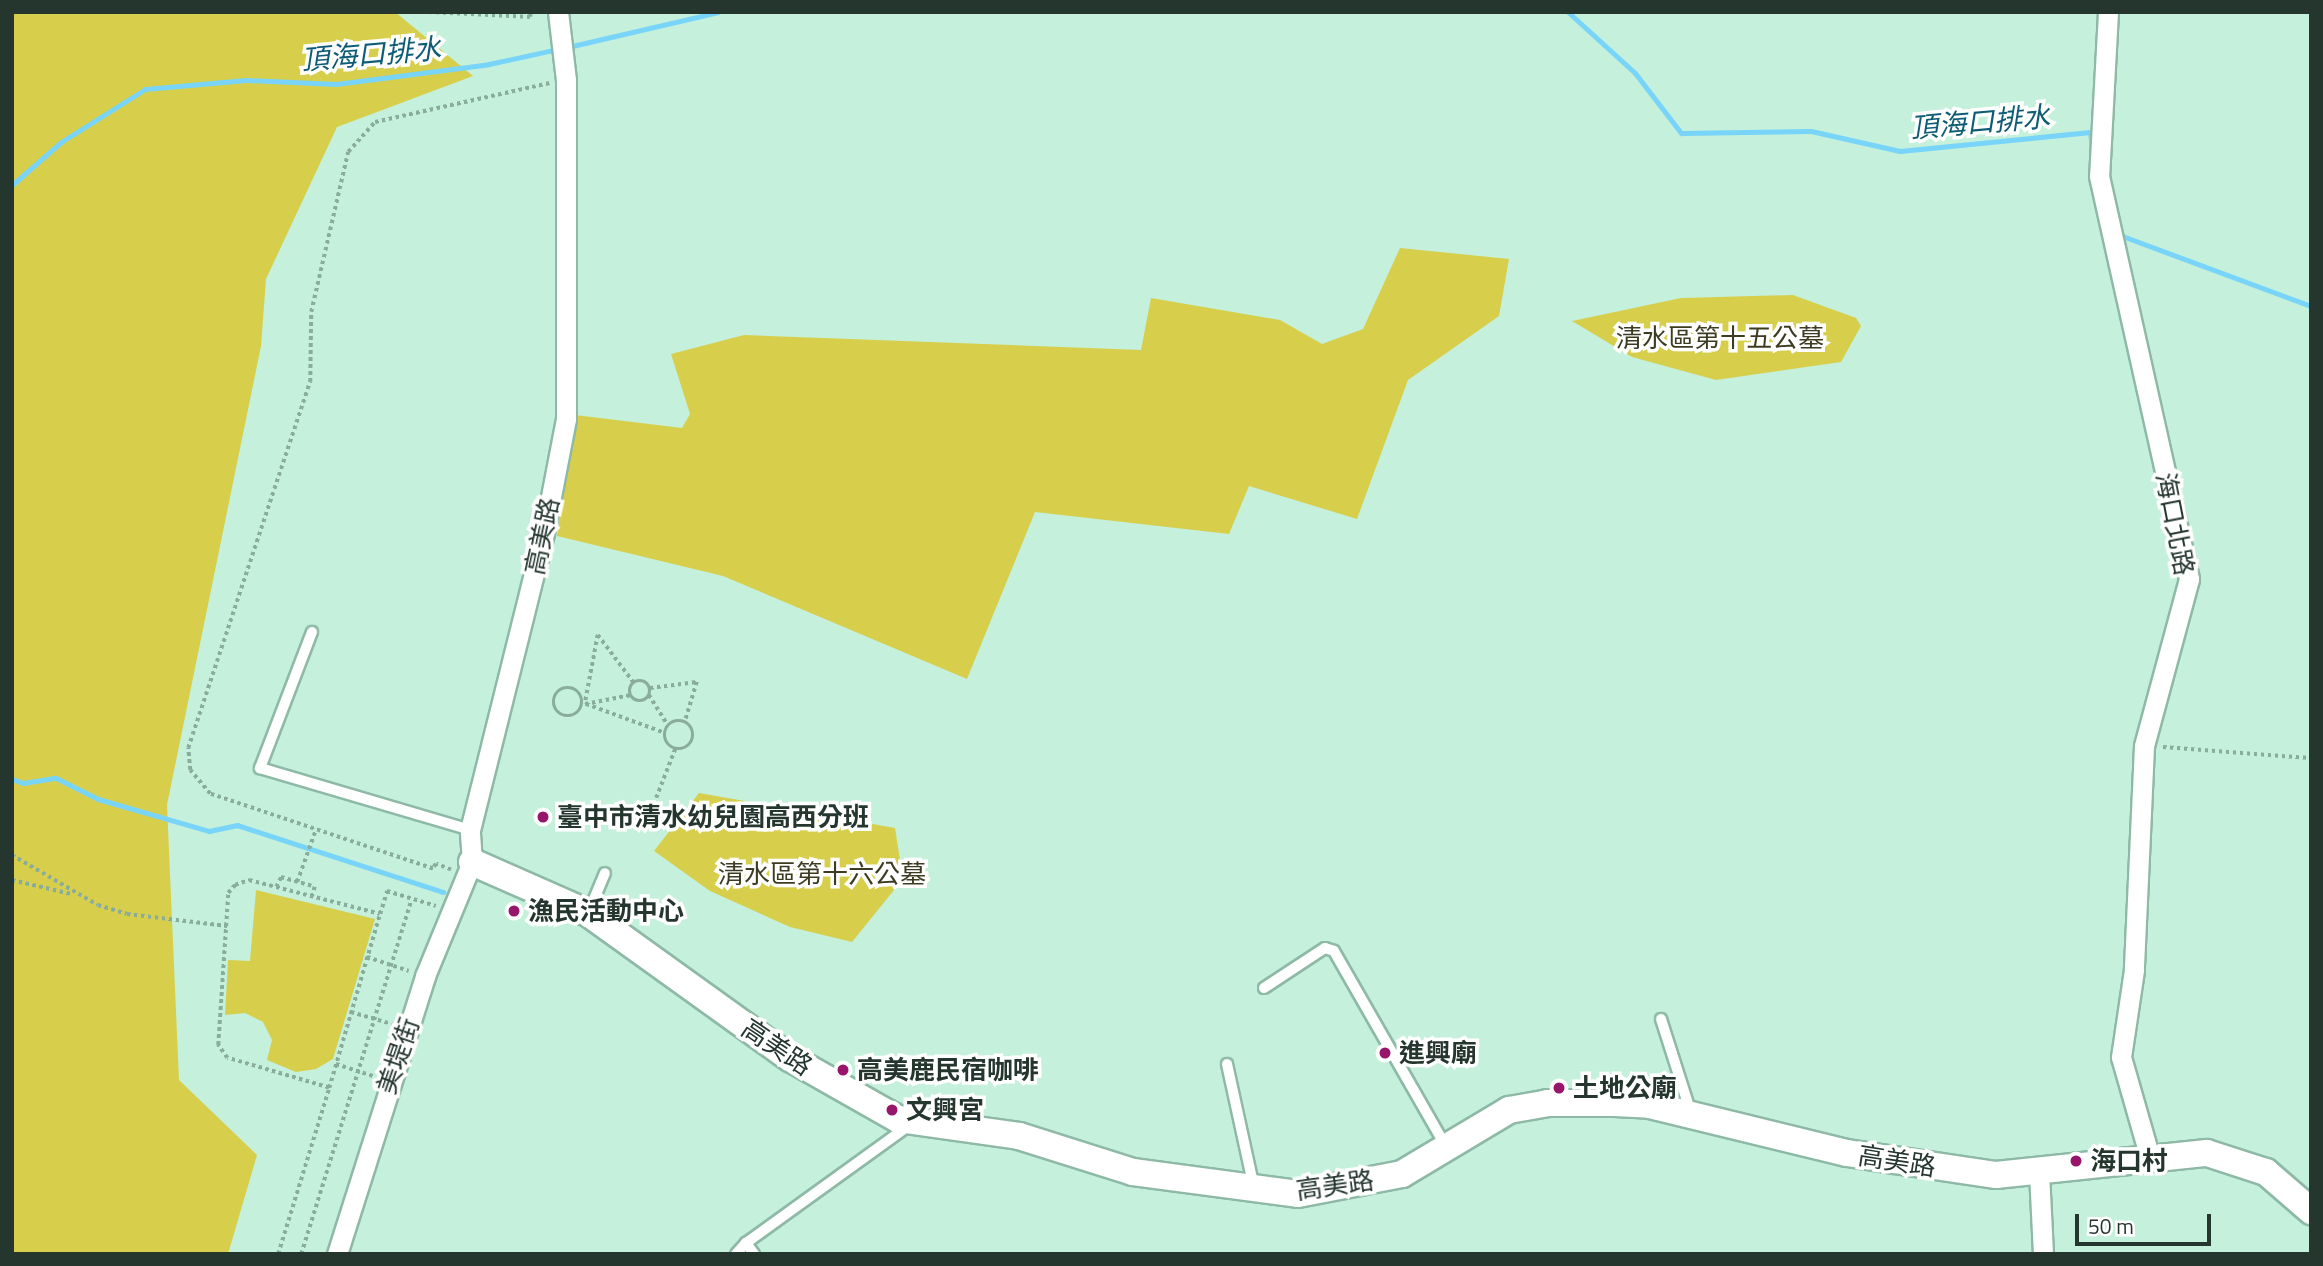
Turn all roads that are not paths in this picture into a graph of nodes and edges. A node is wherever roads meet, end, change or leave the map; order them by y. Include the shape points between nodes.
1 (558, 12) edge
2 (2108, 12) edge
3 (312, 632) dead end
4 (470, 830) junction
5 (462, 867) junction
6 (605, 873) dead end
7 (588, 914) junction
8 (1265, 988) dead end
9 (1661, 1019) dead end
10 (1227, 1064) dead end
11 (1692, 1114) junction
12 (915, 1121) junction
13 (1445, 1145) junction
14 (2150, 1158) junction
15 (2039, 1172) junction
16 (1255, 1188) junction
17 (2311, 1211) edge
18 (746, 1243) junction
19 (337, 1254) edge
20 (736, 1254) edge
21 (754, 1254) edge
22 (2043, 1254) edge

1 - 4 street, 高美路 via 566,419 544,533
2 - 14 street, 海口北路 via 2099,176 2189,579 2144,746 2134,970 2121,1057
3 - 4 lane via 260,768
4 - 5 street, 高美路
5 - 7 street, 高美路
5 - 19 street, 美堤街 via 451,912 381,1106
6 - 7 lane
7 - 12 street, 高美路 via 790,1058 862,1102 898,1119
8 - 13 lane via 1325,948 1334,951
9 - 11 lane
10 - 16 lane
11 - 13 street, 高美路 via 1650,1105 1547,1102 1509,1110
11 - 15 street, 高美路 via 1847,1153 1996,1175
12 - 16 street, 高美路 via 1019,1136 1133,1172
12 - 18 lane
13 - 16 street, 高美路 via 1402,1174 1360,1185 1298,1194
14 - 15 street, 高美路
14 - 17 street, 高美路 via 2207,1153 2266,1172
15 - 22 street
18 - 20 lane
18 - 21 lane

